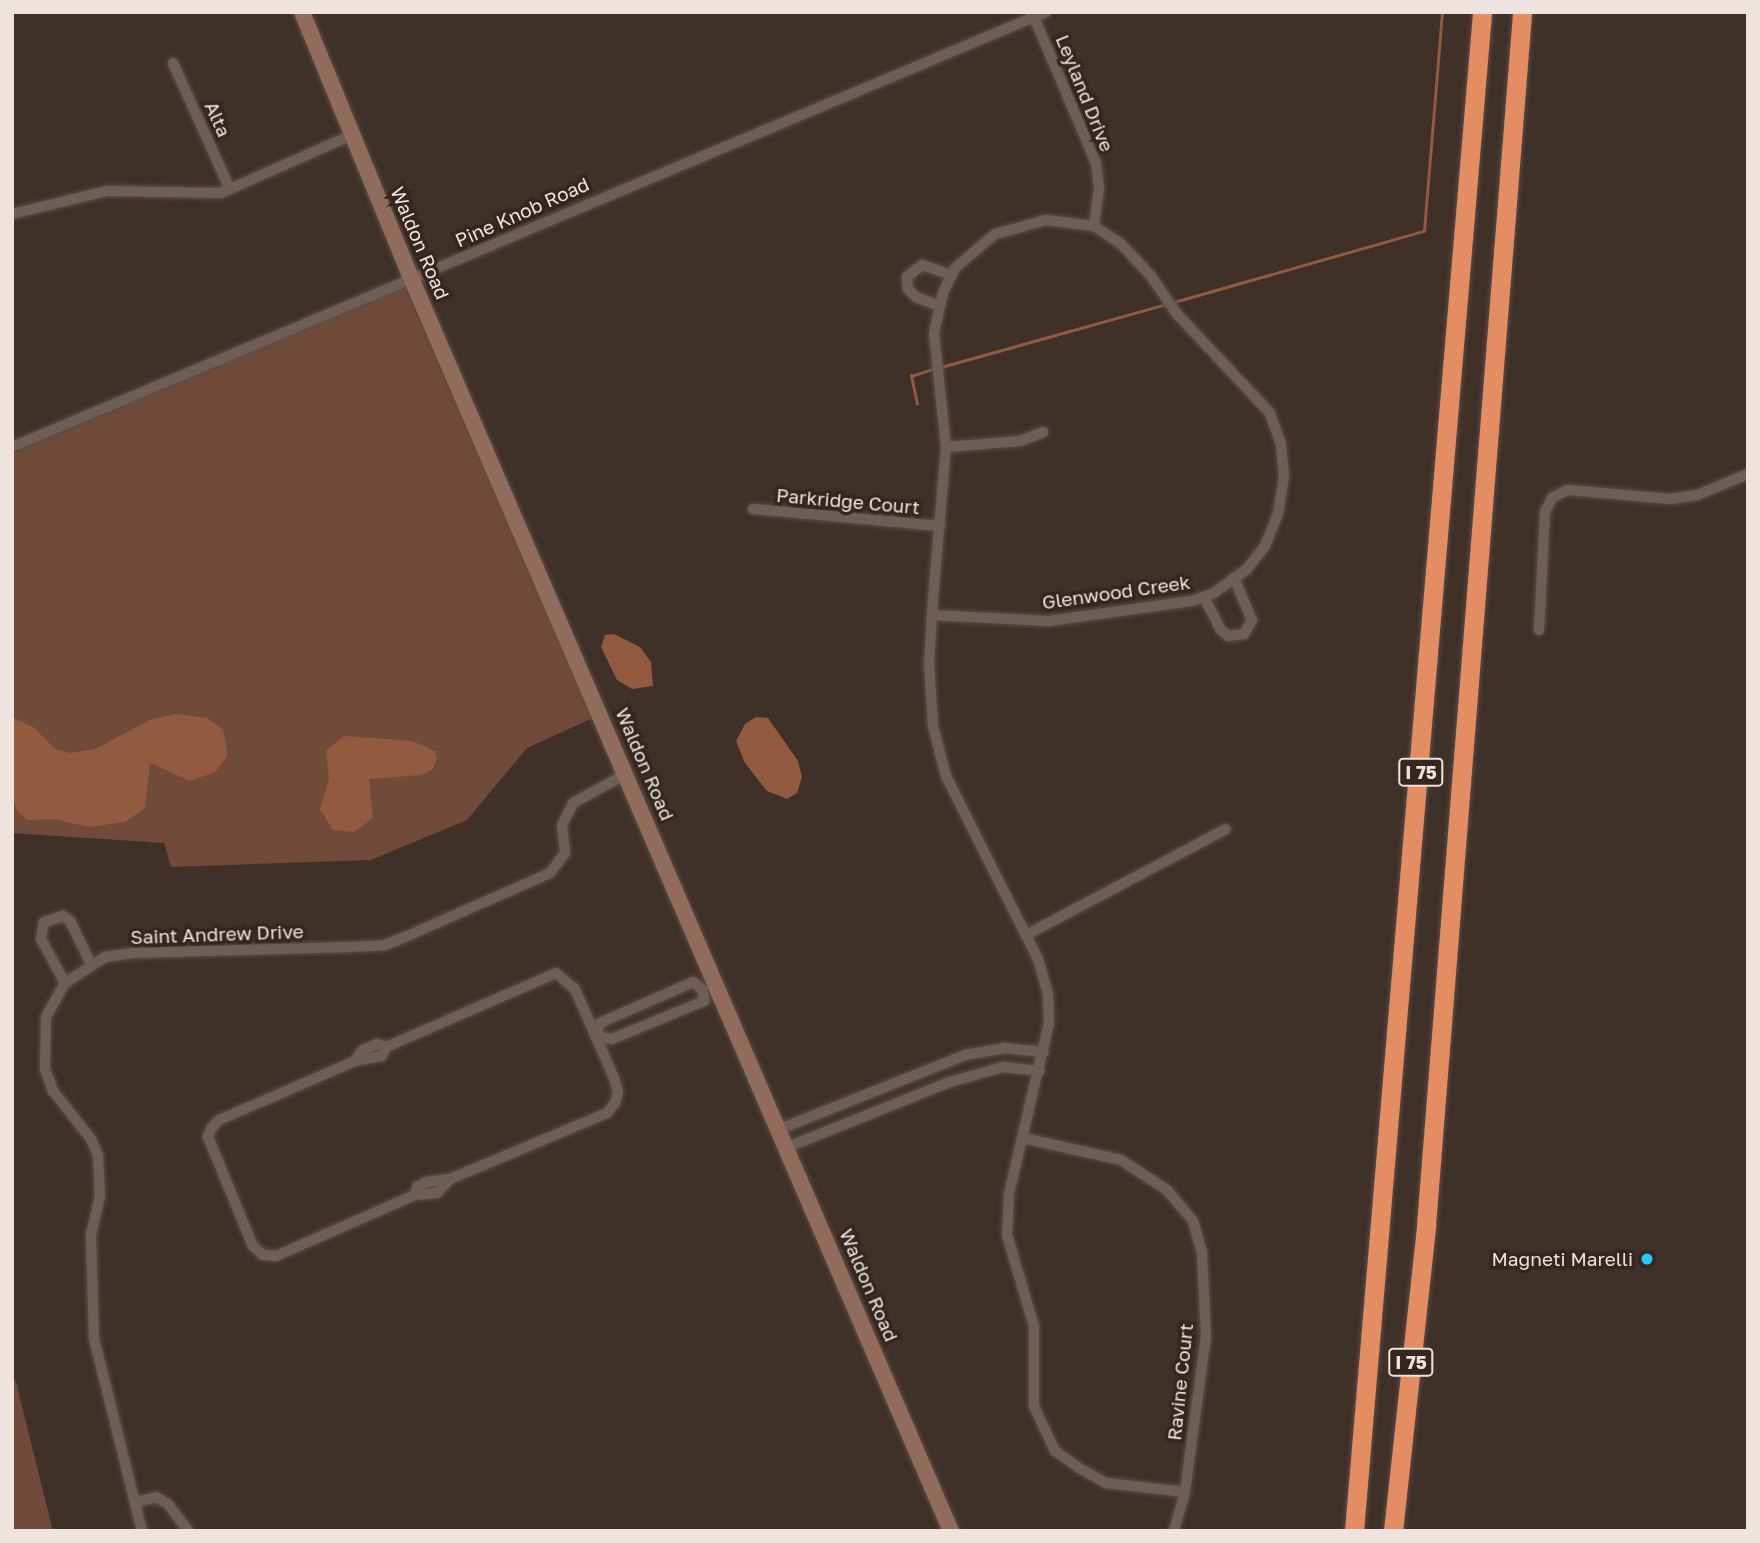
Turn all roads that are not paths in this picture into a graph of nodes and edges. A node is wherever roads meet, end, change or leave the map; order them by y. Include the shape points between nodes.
1 (302, 12) edge
2 (1046, 12) edge
3 (1482, 12) edge
4 (1522, 12) edge
5 (1034, 18) junction
6 (173, 63) dead end
7 (352, 135) junction
8 (230, 189) junction
9 (12, 214) edge
10 (1094, 226) junction
11 (951, 275) junction
12 (411, 278) junction
13 (939, 306) junction
14 (1042, 432) dead end
15 (12, 447) edge
16 (946, 447) junction
17 (1748, 474) edge
18 (753, 509) dead end
19 (940, 526) junction
20 (1234, 578) junction
21 (1204, 597) junction
22 (932, 615) junction
23 (1539, 630) dead end
24 (626, 774) junction
25 (1226, 829) dead end
26 (1026, 935) junction
27 (91, 964) junction
28 (65, 983) junction
29 (711, 987) junction
30 (595, 1036) junction
31 (1044, 1052) junction
32 (1040, 1071) junction
33 (895, 1083) junction
34 (903, 1101) junction
35 (780, 1129) junction
36 (1023, 1138) junction
37 (788, 1147) junction
38 (1185, 1492) junction
39 (135, 1502) junction
40 (142, 1531) edge
41 (188, 1531) edge
42 (951, 1531) edge
43 (1174, 1531) edge
44 (1354, 1531) edge
45 (1393, 1531) edge

1 - 7 street, Waldon Road
2 - 5 street, Pine Knob Road
3 - 44 highway, I 75
4 - 45 highway, I 75 via 1426,1225
5 - 10 street, Leyland Drive via 1096,163 1099,189
5 - 12 street, Pine Knob Road
6 - 8 street, Alta
7 - 8 street
7 - 12 street, Waldon Road
8 - 9 street via 209,193 107,191
10 - 11 street, Glenwood Creek via 1046,220 1020,225 984,242
10 - 20 street, Glenwood Creek via 1120,243 1176,313 1270,413 1284,475 1278,514 1265,546
11 - 13 street, Glenwood Creek
11 - 13 street via 922,265 907,277 908,289
12 - 15 street, Pine Knob Road
12 - 24 street, Waldon Road
13 - 16 street, Glenwood Creek via 934,333
14 - 16 street via 1020,441
16 - 19 street, Glenwood Creek
17 - 23 street via 1697,495 1671,499 1568,491 1552,498 1545,512
18 - 19 street, Parkridge Court
19 - 22 street, Glenwood Creek
20 - 21 street, Glenwood Creek
20 - 21 street via 1252,621 1244,634 1228,635 1220,629
21 - 22 street, Glenwood Creek via 1049,621
22 - 26 street, Glenwood Creek via 933,726 947,776
24 - 27 street, Saint Andrew Drive via 573,803 562,825 565,853 550,873 385,944 132,953
24 - 29 street, Waldon Road
25 - 26 street
26 - 31 street, Glenwood Creek via 1048,994
27 - 28 street, Saint Andrew Drive
27 - 28 street via 70,921 63,916 44,922 41,939
28 - 39 street, Saint Andrew Drive via 46,1017 45,1069 53,1091 92,1139 98,1155 100,1196 91,1235 94,1339
29 - 30 street via 704,1001 612,1039
29 - 30 street via 693,982 600,1023
29 - 35 street, Waldon Road
30 - 30 street via 575,989 556,973 386,1047 377,1044 363,1050 355,1061 219,1120 208,1137 253,1246 263,1255 276,1256 415,1195 436,1193 450,1179 607,1113 618,1091
31 - 32 street, Glenwood Creek
31 - 33 street via 1003,1048 965,1055
32 - 34 street via 1003,1068
32 - 36 street, Glenwood Creek
33 - 34 street
33 - 35 street
34 - 37 street
35 - 37 street, Waldon Road
36 - 38 street, Glenwood Creek via 1009,1194 1007,1235 1034,1326 1031,1384 1041,1426 1055,1451 1106,1483
36 - 38 street, Ravine Court via 1121,1160 1167,1190 1193,1221 1202,1252 1206,1336
37 - 42 street, Waldon Road
38 - 43 street, Ravine Court
39 - 40 street, Saint Andrew Drive
39 - 41 street via 156,1497 168,1504

